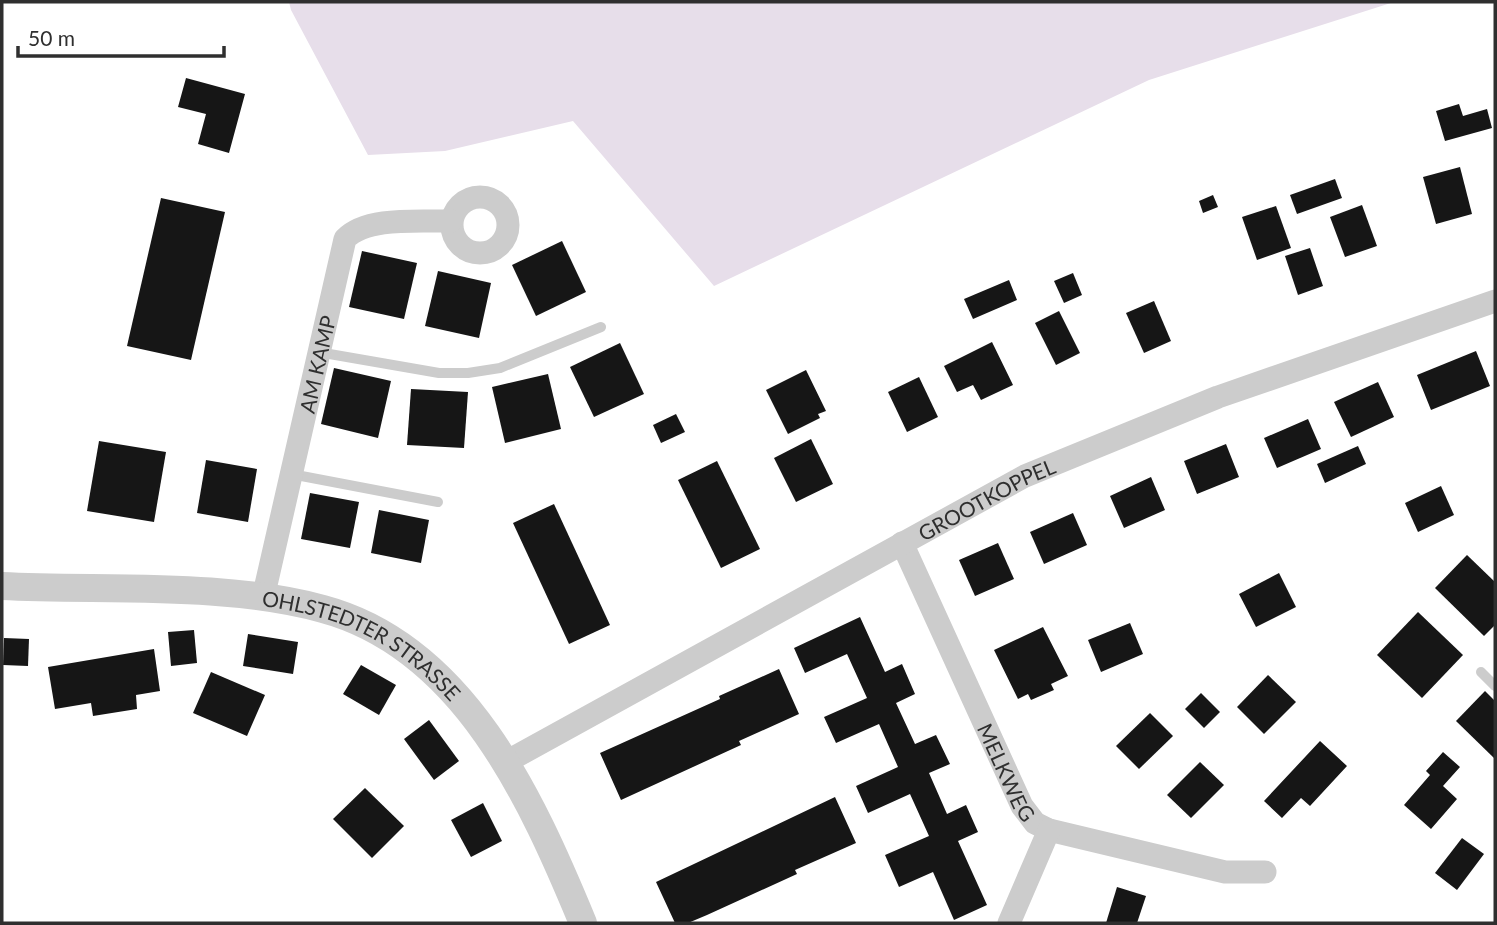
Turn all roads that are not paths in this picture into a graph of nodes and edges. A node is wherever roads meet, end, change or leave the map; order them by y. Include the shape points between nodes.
1 (452, 221) dead end
2 (1495, 300) edge
3 (601, 327) dead end
4 (318, 352) junction
5 (291, 474) junction
6 (438, 502) dead end
7 (902, 542) junction
8 (2, 586) edge
9 (263, 598) junction
10 (1481, 673) dead end
11 (1495, 686) edge
12 (506, 762) junction
13 (1049, 830) junction
14 (1265, 872) dead end
15 (583, 923) edge
16 (1009, 923) edge

1 - 4 street, AM KAMP via 375,224 354,230 345,239
2 - 7 street, GROOTKOPPEL via 1217,397 1066,458
3 - 4 lane via 500,368 468,373 439,373
4 - 5 street, AM KAMP
5 - 6 lane
5 - 9 street, AM KAMP
7 - 12 street, GROOTKOPPEL
7 - 13 street, MELKWEG via 1022,806 1035,823
8 - 9 street, OHLSTEDTER STRASSE
9 - 12 street, OHLSTEDTER STRASSE via 324,609 395,642 468,709
10 - 11 lane
12 - 15 street, OHLSTEDTER STRASSE
13 - 14 street, MELKWEG via 1225,872
13 - 16 street

